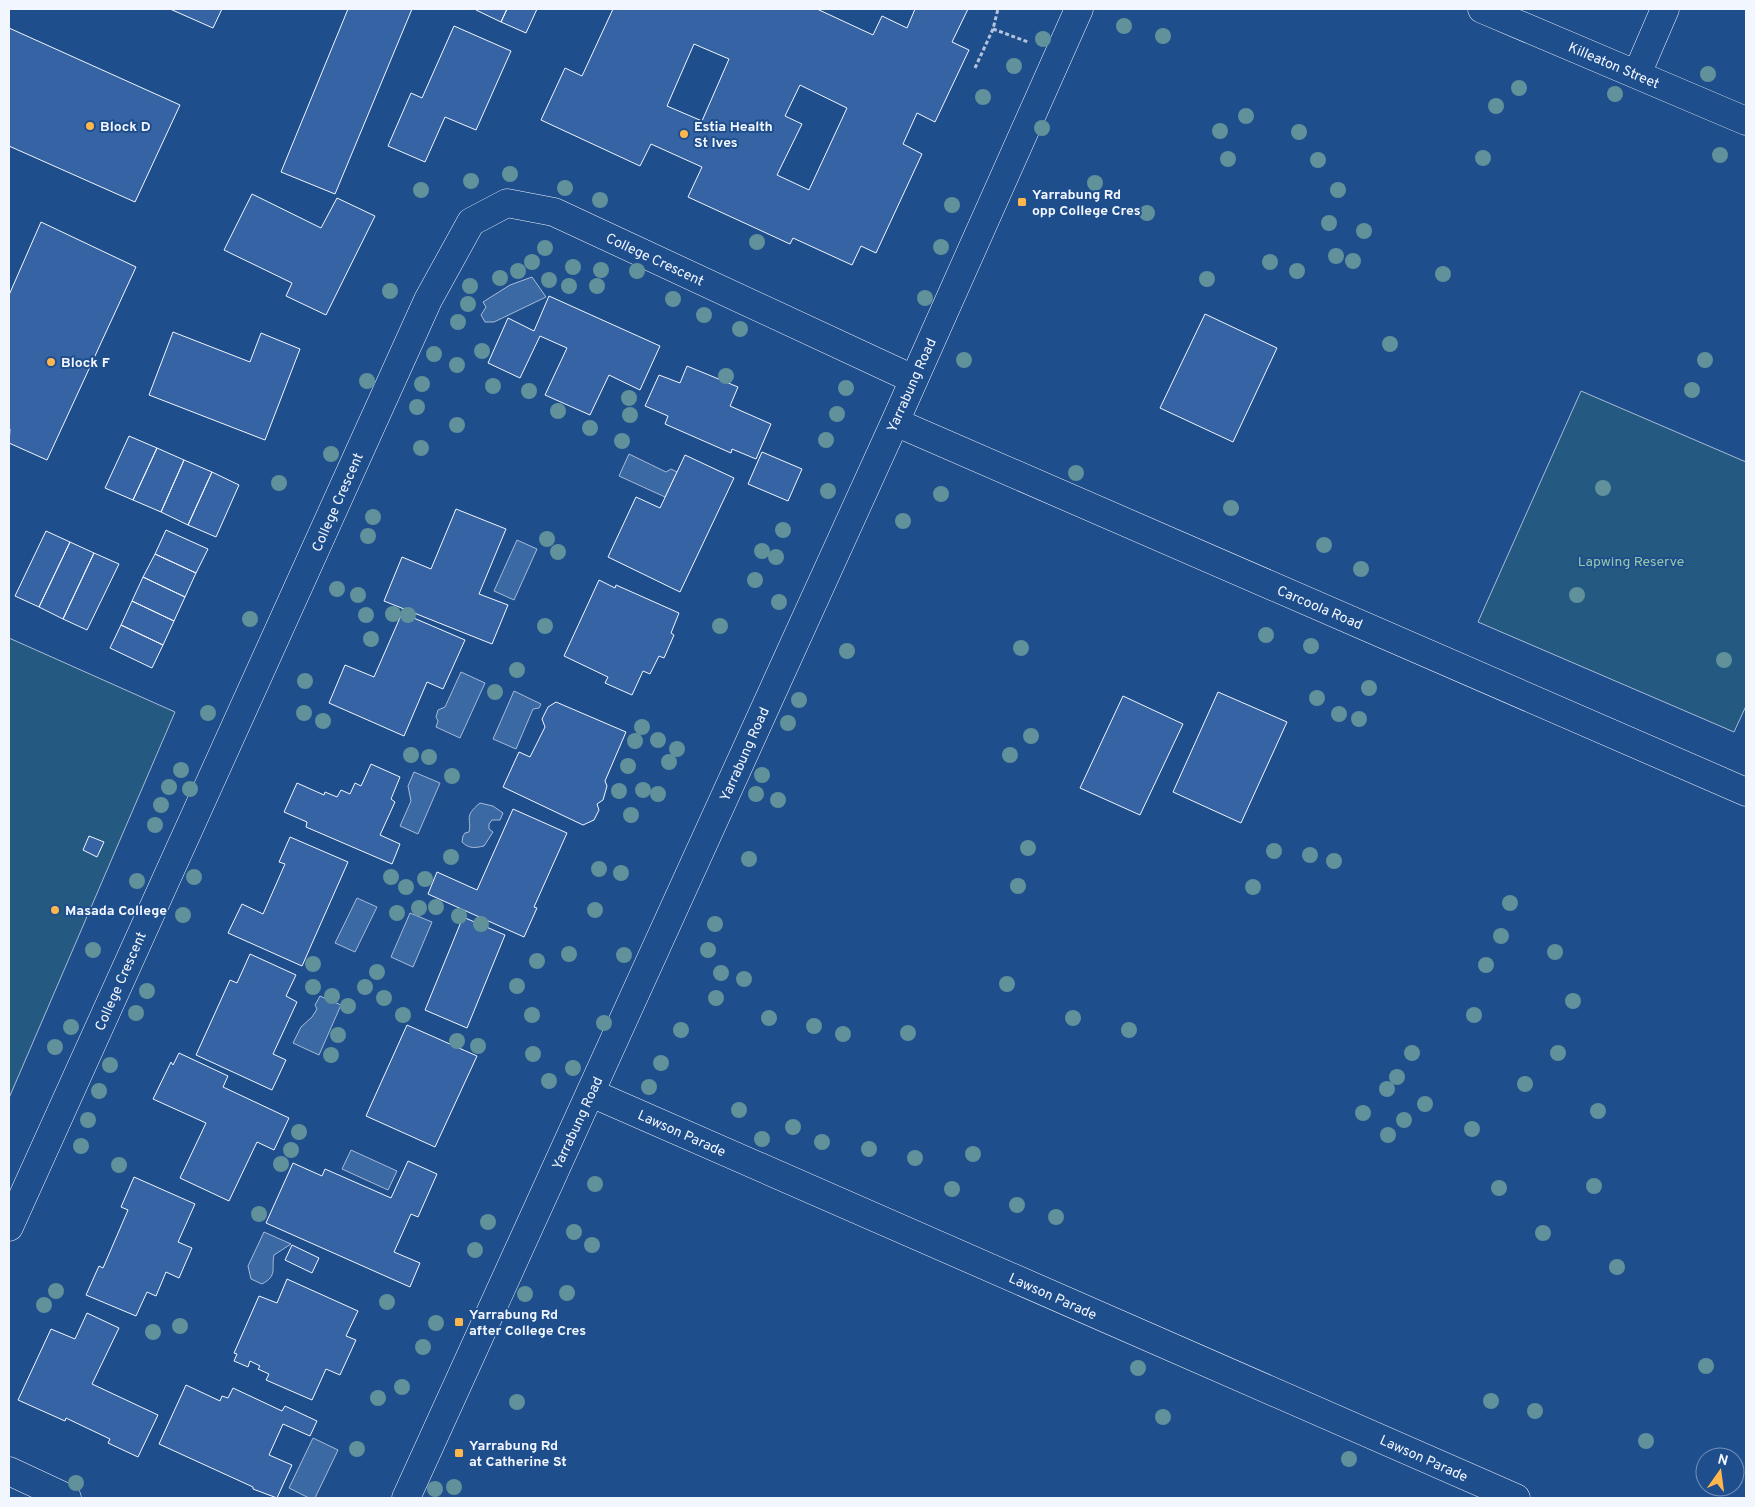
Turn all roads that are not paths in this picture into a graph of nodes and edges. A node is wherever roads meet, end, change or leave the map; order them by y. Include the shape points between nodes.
1 (1079, 9) edge
2 (1482, 9) edge
3 (1665, 9) edge
4 (1637, 74) junction
5 (1746, 121) edge
6 (913, 379) junction
7 (895, 422) junction
8 (1746, 792) edge
9 (591, 1093) junction
10 (9, 1227) edge
11 (9, 1471) edge
12 (67, 1498) edge
13 (406, 1498) edge
14 (1516, 1498) edge

1 - 6 street, Yarrabung Road
2 - 4 street, Killeaton Street
3 - 4 street
4 - 5 street, Killeaton Street
6 - 7 street, Yarrabung Road
6 - 10 street, College Crescent via 554,212 507,203 471,222 428,300
7 - 8 street, Carcoola Road
7 - 9 street, Yarrabung Road
9 - 13 street, Yarrabung Road
9 - 14 street, Lawson Parade
11 - 12 street

